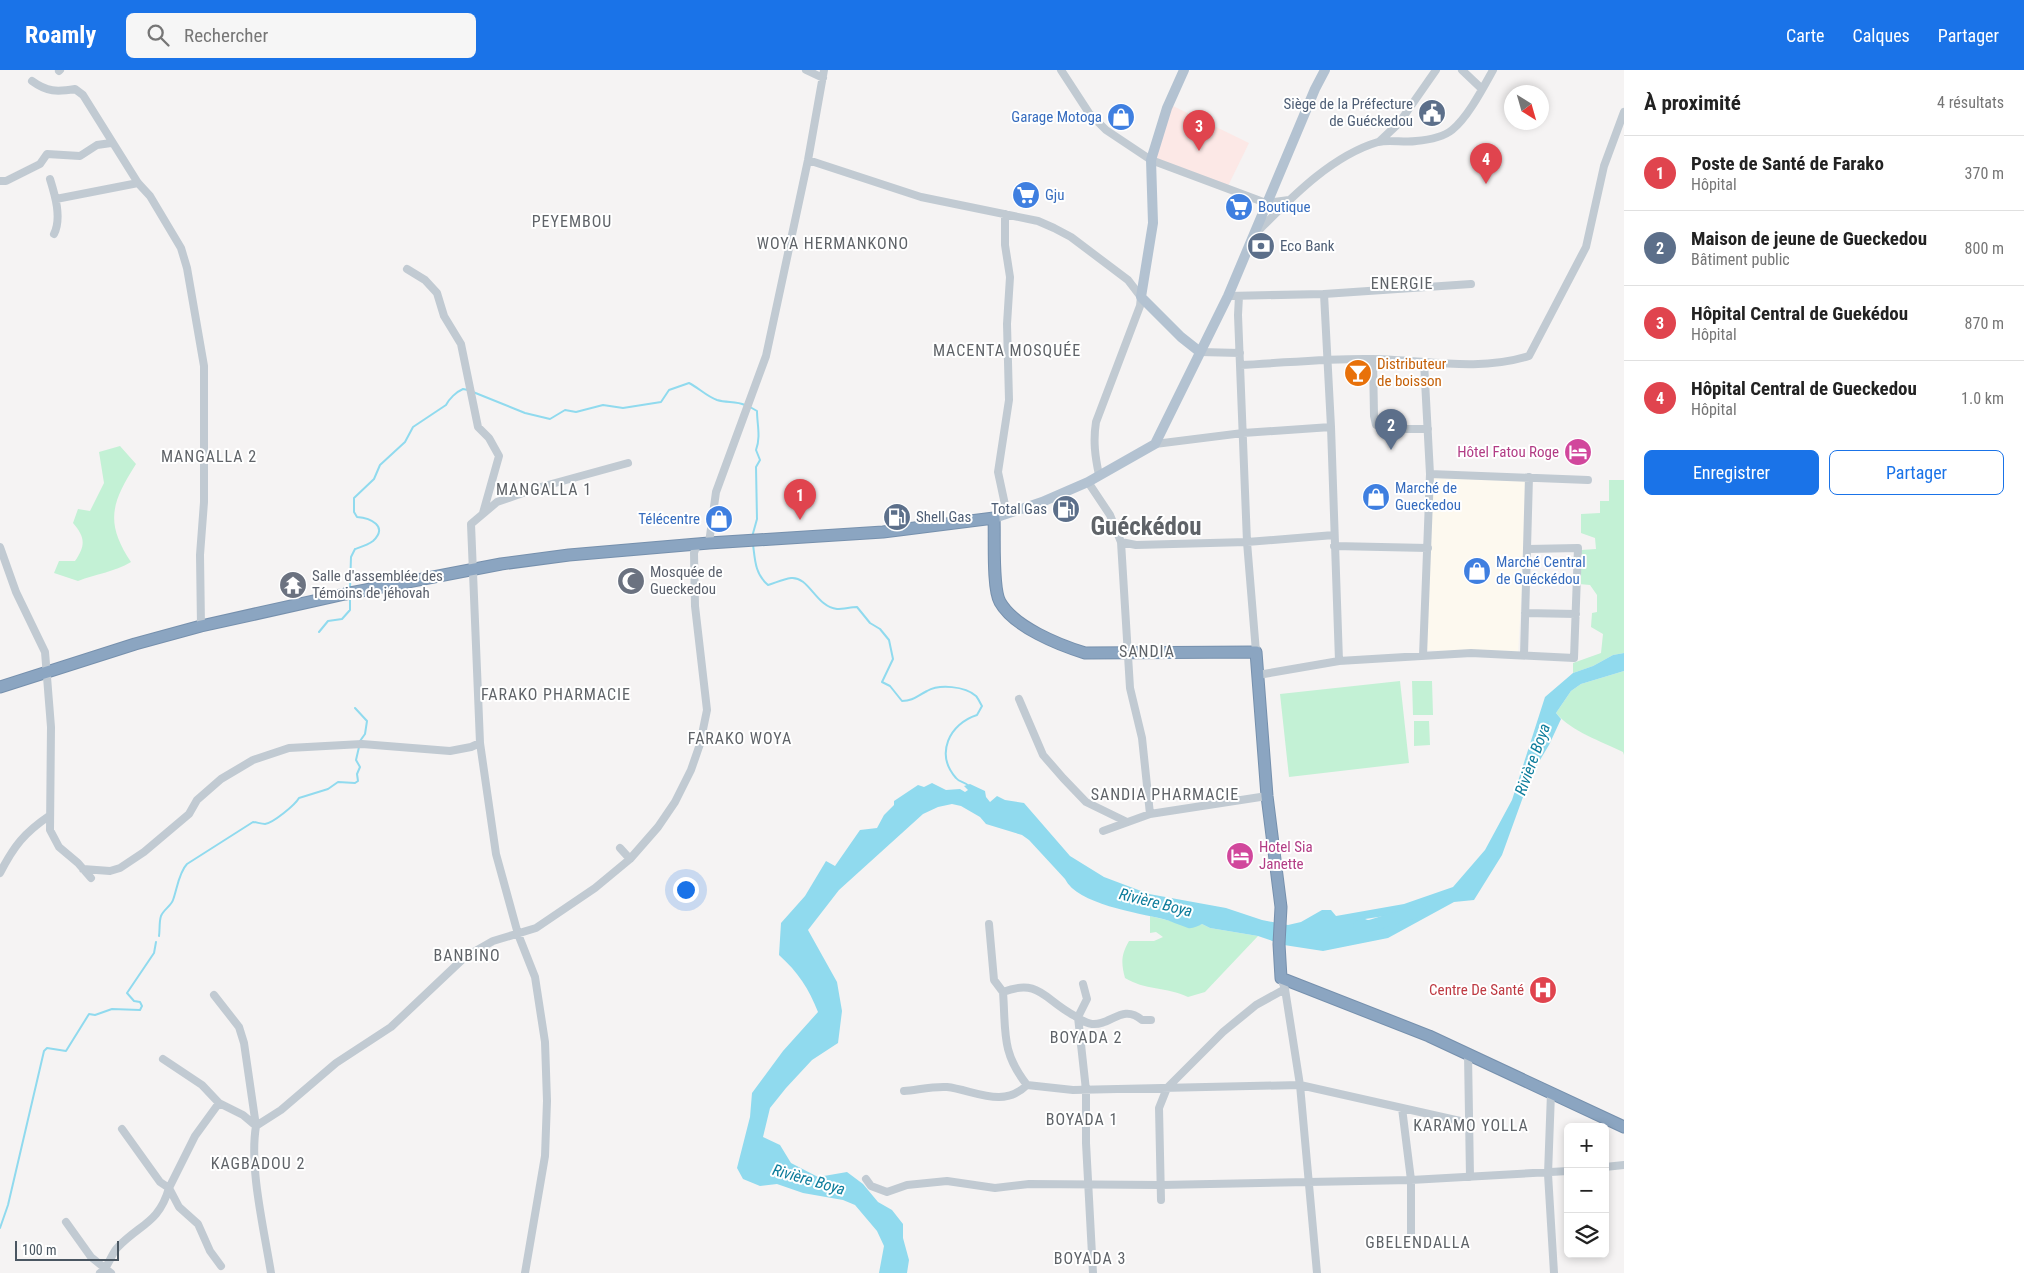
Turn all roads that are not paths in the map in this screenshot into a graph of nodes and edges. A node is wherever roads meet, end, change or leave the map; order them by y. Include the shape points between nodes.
1 (806, 70) edge
2 (1061, 70) edge
3 (1184, 70) edge
4 (1325, 70) edge
5 (1436, 70) edge
6 (1462, 70) edge
7 (1493, 70) edge
8 (824, 74) edge
9 (32, 81) dead end
10 (1482, 89) junction
11 (1624, 112) edge
12 (1380, 141) junction
13 (112, 143) junction
14 (808, 160) junction
15 (1151, 160) junction
16 (50, 179) dead end
17 (0, 181) edge
18 (138, 183) junction
19 (56, 199) junction
20 (1289, 200) junction
21 (1266, 203) junction
22 (1004, 214) junction
23 (54, 234) dead end
24 (1254, 235) junction
25 (407, 269) dead end
26 (1471, 284) dead end
27 (1324, 294) junction
28 (1234, 296) junction
29 (1141, 297) junction
30 (1200, 352) junction
31 (1240, 353) junction
32 (1373, 359) junction
33 (1327, 360) junction
34 (1424, 362) junction
35 (1240, 365) junction
36 (1331, 427) junction
37 (1428, 429) junction
38 (1243, 433) junction
39 (1155, 444) junction
40 (628, 463) dead end
41 (1430, 474) junction
42 (1099, 475) junction
43 (1529, 478) junction
44 (1588, 480) dead end
45 (1088, 482) junction
46 (483, 513) junction
47 (1007, 514) junction
48 (994, 518) junction
49 (1334, 535) junction
50 (1121, 542) junction
51 (1247, 542) junction
52 (709, 543) junction
53 (697, 544) junction
54 (1334, 546) junction
55 (0, 547) edge
56 (1428, 548) junction
57 (1528, 549) junction
58 (472, 570) junction
59 (1525, 613) junction
60 (1576, 614) junction
61 (201, 626) junction
62 (1256, 652) junction
63 (1128, 653) junction
64 (1524, 655) junction
65 (1423, 656) junction
66 (1339, 661) junction
67 (47, 672) junction
68 (1258, 675) junction
69 (0, 687) edge
70 (1019, 699) dead end
71 (480, 743) junction
72 (1267, 796) junction
73 (1150, 814) junction
74 (49, 816) junction
75 (1127, 822) junction
76 (1103, 832) dead end
77 (620, 848) dead end
78 (630, 859) junction
79 (83, 869) junction
80 (0, 873) edge
81 (92, 878) dead end
82 (989, 924) dead end
83 (518, 934) junction
84 (1283, 983) junction
85 (1083, 984) dead end
86 (1003, 992) junction
87 (214, 995) dead end
88 (1078, 1017) junction
89 (1151, 1020) dead end
90 (1468, 1054) junction
91 (164, 1059) dead end
92 (1027, 1085) junction
93 (1300, 1085) junction
94 (1167, 1088) junction
95 (1086, 1090) junction
96 (904, 1091) dead end
97 (1551, 1093) junction
98 (219, 1103) junction
99 (1402, 1108) junction
100 (1469, 1123) junction
101 (256, 1126) junction
102 (1624, 1127) edge
103 (122, 1130) dead end
104 (1624, 1165) edge
105 (1609, 1167) edge
106 (1564, 1172) edge
107 (1548, 1174) junction
108 (1470, 1177) junction
109 (866, 1179) dead end
110 (1411, 1180) junction
111 (1307, 1181) junction
112 (1088, 1185) junction
113 (1161, 1185) junction
114 (169, 1188) junction
115 (1162, 1200) dead end
116 (66, 1222) dead end
117 (1411, 1240) dead end
118 (221, 1266) dead end
119 (106, 1271) edge
120 (271, 1273) edge
121 (525, 1273) edge
122 (1093, 1273) edge
123 (1317, 1273) edge
124 (1554, 1273) edge

1 - 8 street
2 - 15 street via 1094,118 1106,130
3 - 15 main road via 1167,108
4 - 21 main road
5 - 12 street via 1399,123
6 - 10 street
7 - 10 street
8 - 14 street
9 - 13 street via 55,93 75,89 83,95
10 - 12 street via 1452,130 1432,140
11 - 34 street via 1604,166 1586,247 1529,356 1511,362 1457,365
12 - 20 street via 1334,164
13 - 17 street via 97,145 80,156 47,154 40,164
13 - 18 street
14 - 22 street via 921,197
14 - 52 street via 766,356 716,492
15 - 21 street
15 - 29 main road via 1153,223
16 - 19 street
18 - 19 street
18 - 61 street via 150,196 182,248 200,334 204,366
19 - 23 street via 57,229
20 - 21 street
20 - 24 street
21 - 24 main road
22 - 29 street via 1038,221 1071,237 1128,280
22 - 47 street via 1004,245 1010,277 1007,324 1009,400 998,472
24 - 28 main road
25 - 46 street via 425,280 437,293 444,316 461,344 478,427 498,456
26 - 27 street
27 - 28 street
27 - 33 street
28 - 30 main road
28 - 31 street
29 - 30 main road
29 - 42 street via 1096,422 1094,444
30 - 31 street
30 - 39 main road
31 - 35 street
32 - 33 street
32 - 34 street
32 - 37 street via 1376,425 1388,429
33 - 35 street
33 - 36 street
34 - 37 street
35 - 38 street
36 - 38 street
36 - 49 street
37 - 41 street
38 - 39 street
38 - 51 street
39 - 42 main road
40 - 46 street via 497,502
41 - 43 street
41 - 56 street
42 - 45 main road
43 - 44 street
43 - 57 street
45 - 47 main road
45 - 50 street via 1110,514
46 - 58 street via 471,524
47 - 48 main road
48 - 52 highway via 883,532
48 - 63 highway via 997,590 1000,602 1009,613 1062,646 1085,652
49 - 51 street
49 - 54 street
50 - 51 street via 1136,545
50 - 63 street
51 - 62 street
52 - 53 highway
53 - 58 highway via 569,555
53 - 78 street via 694,553 694,606 707,710 700,744 675,802
54 - 56 street
54 - 66 street
55 - 67 street via 16,592 45,652
56 - 65 street
57 - 59 street
57 - 60 street via 1578,548
58 - 61 highway
58 - 71 street
59 - 60 street
59 - 64 street
60 - 64 street via 1574,658
61 - 67 highway
62 - 63 highway
62 - 68 highway
63 - 73 street via 1130,688 1142,738
64 - 65 street via 1471,653
65 - 66 street
66 - 68 street
67 - 69 highway
67 - 74 street via 51,727
68 - 72 highway
70 - 75 street via 1043,756 1086,802
71 - 79 street via 450,751 362,744 289,748 253,760 221,779 197,800 189,814 120,868 110,871
71 - 83 street via 496,854
72 - 73 street
72 - 84 highway via 1282,907 1279,944
73 - 75 street
74 - 79 street via 50,830 59,847
74 - 80 street via 21,838
75 - 76 street
77 - 78 street
78 - 83 street via 561,913 536,928
79 - 81 street
82 - 86 street via 994,980
83 - 101 street via 493,941 465,957 391,1027 336,1063 282,1110
83 - 121 street via 535,977 545,1042 547,1101 545,1156
84 - 90 highway via 1429,1036
84 - 93 street
84 - 94 street via 1218,1038
85 - 88 street via 1087,999
86 - 88 street via 1021,986 1036,988 1058,1007
86 - 92 street via 1005,1041 1013,1068
87 - 101 street via 240,1028
88 - 89 street via 1092,1024 1102,1024 1124,1014
88 - 95 street
90 - 97 highway
90 - 100 street
91 - 98 street via 202,1085
92 - 95 street
92 - 96 street via 1019,1093 992,1097 946,1087
93 - 94 street
93 - 99 street
93 - 111 street
94 - 95 street
94 - 113 street via 1159,1108
95 - 112 street
97 - 102 highway
97 - 107 street
98 - 101 street
98 - 114 street via 196,1136
99 - 100 street
99 - 110 street
100 - 108 street
101 - 120 street via 254,1140 259,1193
103 - 114 street via 160,1182
104 - 105 street
106 - 107 street
107 - 108 street
107 - 124 street
108 - 110 street
109 - 112 street via 871,1186 887,1192 907,1185 947,1180 995,1188 1029,1184
110 - 111 street
110 - 117 street
111 - 113 street
111 - 123 street
112 - 113 street
112 - 122 street
113 - 115 street
114 - 118 street via 179,1207 198,1224
114 - 119 street via 155,1217 117,1248
116 - 119 street via 91,1257

